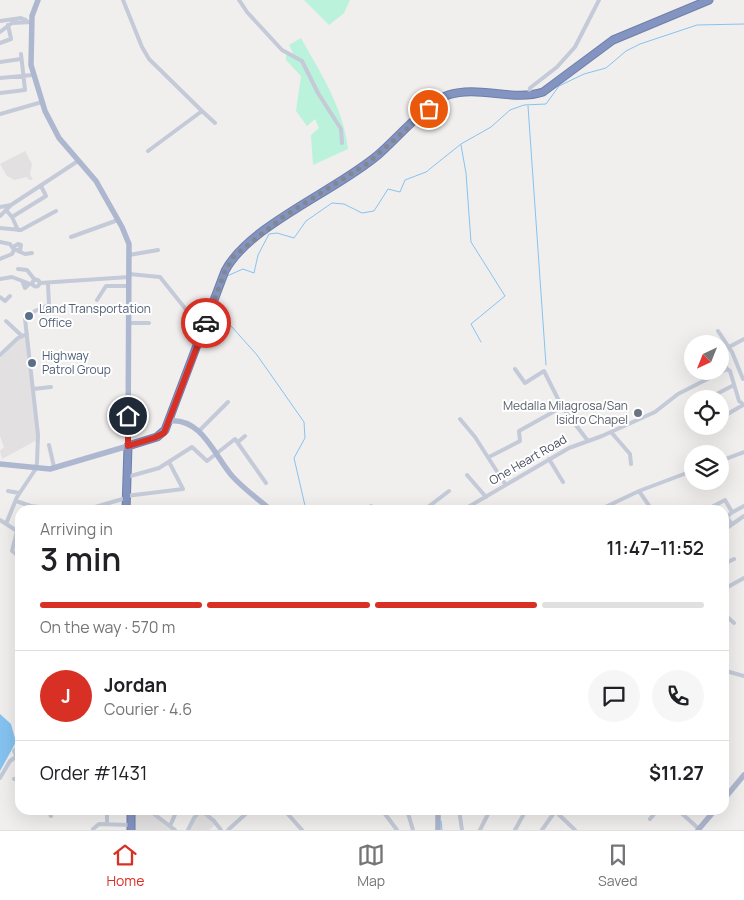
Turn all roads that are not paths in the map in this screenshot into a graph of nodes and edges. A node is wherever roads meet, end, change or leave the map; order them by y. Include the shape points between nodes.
1 (38, 0) edge
2 (123, 0) edge
3 (239, 0) edge
4 (599, 0) edge
5 (709, 0) edge
6 (0, 21) edge
7 (30, 21) junction
8 (8, 25) junction
9 (0, 32) edge
10 (0, 43) edge
11 (20, 54) dead end
12 (21, 59) junction
13 (0, 62) edge
14 (32, 74) junction
15 (23, 75) junction
16 (0, 78) edge
17 (0, 93) edge
18 (529, 95) junction
19 (42, 102) junction
20 (202, 111) junction
21 (0, 114) edge
22 (215, 123) dead end
23 (342, 143) dead end
24 (148, 151) dead end
25 (78, 161) junction
26 (41, 186) junction
27 (10, 206) junction
28 (0, 207) edge
29 (6, 210) junction
30 (56, 211) dead end
31 (0, 216) edge
32 (12, 216) junction
33 (118, 220) junction
34 (0, 228) edge
35 (18, 230) junction
36 (71, 237) dead end
37 (0, 242) edge
38 (15, 249) junction
39 (158, 250) dead end
40 (32, 253) dead end
41 (129, 255) junction
42 (0, 259) edge
43 (18, 269) dead end
44 (129, 276) junction
45 (0, 279) edge
46 (34, 280) junction
47 (31, 284) junction
48 (40, 284) junction
49 (48, 285) junction
50 (128, 286) junction
51 (10, 296) dead end
52 (0, 297) edge
53 (97, 300) dead end
54 (188, 312) dead end
55 (6, 321) dead end
56 (129, 322) junction
57 (148, 323) dead end
58 (718, 331) dead end
59 (27, 334) junction
60 (721, 335) edge
61 (22, 336) junction
62 (744, 339) edge
63 (729, 347) joint
64 (0, 355) edge
65 (737, 364) junction
66 (729, 368) edge
67 (515, 369) dead end
68 (729, 372) edge
69 (743, 379) dead end
70 (706, 380) edge
71 (734, 385) junction
72 (52, 387) dead end
73 (33, 389) junction
74 (724, 390) edge
75 (228, 402) dead end
76 (743, 405) edge
77 (562, 407) junction
78 (729, 413) edge
79 (460, 419) dead end
80 (173, 421) junction
81 (199, 431) junction
82 (610, 432) junction
83 (245, 436) dead end
84 (588, 441) junction
85 (238, 442) junction
86 (49, 445) dead end
87 (128, 446) junction
88 (744, 452) edge
89 (216, 454) junction
90 (489, 458) junction
91 (729, 458) edge
92 (549, 459) junction
93 (169, 462) junction
94 (0, 464) edge
95 (631, 464) dead end
96 (54, 467) junction
97 (36, 468) junction
98 (684, 473) edge
99 (467, 475) dead end
100 (127, 477) junction
101 (563, 482) dead end
102 (266, 483) dead end
103 (505, 484) junction
104 (448, 491) dead end
105 (639, 491) junction
106 (8, 492) dead end
107 (20, 493) junction
108 (126, 497) junction
109 (486, 497) junction
110 (16, 500) junction
111 (718, 504) edge
112 (28, 505) edge
113 (101, 505) edge
114 (126, 505) edge
115 (265, 505) edge
116 (432, 505) edge
117 (472, 505) edge
118 (610, 505) edge
119 (649, 505) edge
120 (728, 505) edge
121 (744, 506) edge
122 (729, 507) edge
123 (732, 512) junction
124 (729, 514) edge
125 (744, 516) edge
126 (0, 520) edge
127 (729, 521) edge
128 (6, 524) junction
129 (732, 524) junction
130 (729, 526) edge
131 (15, 531) edge
132 (15, 540) edge
133 (15, 553) edge
134 (734, 559) dead end
135 (729, 562) edge
136 (744, 578) edge
137 (729, 586) edge
138 (729, 618) edge
139 (734, 623) dead end
140 (729, 673) edge
141 (744, 676) edge
142 (15, 758) edge
143 (744, 775) edge
144 (0, 778) edge
145 (729, 793) edge
146 (107, 815) edge
147 (155, 815) edge
148 (175, 815) edge
149 (197, 815) edge
150 (208, 815) edge
151 (244, 815) edge
152 (289, 815) edge
153 (386, 815) edge
154 (408, 815) edge
155 (438, 815) edge
156 (460, 815) edge
157 (488, 815) edge
158 (523, 815) edge
159 (552, 815) edge
160 (560, 815) edge
161 (653, 815) edge
162 (684, 815) edge
163 (710, 815) edge
164 (650, 819) dead end
165 (108, 824) junction
166 (170, 826) junction
167 (131, 827) edge
168 (93, 829) dead end
169 (698, 829) edge
170 (175, 830) edge
171 (188, 830) edge
172 (221, 830) edge
173 (228, 830) edge
174 (302, 830) edge
175 (397, 830) edge
176 (413, 830) edge
177 (438, 830) edge
178 (462, 830) edge
179 (480, 830) edge
180 (515, 830) edge
181 (542, 830) edge
182 (574, 830) edge

1 - 7 main road
2 - 20 street via 149,60
3 - 23 street via 282,50 302,61 340,129
4 - 18 street via 577,43 558,67 530,88
5 - 18 highway via 618,37 548,89
6 - 7 street via 21,18
7 - 8 street
7 - 14 main road
8 - 9 street
8 - 10 street via 10,40
11 - 12 street
12 - 13 street
12 - 15 street
14 - 15 street
14 - 19 main road
15 - 16 street
15 - 17 street via 24,90
18 - 80 highway via 476,92 444,96 368,163 283,217 234,256 225,271 172,413
19 - 21 street
19 - 25 main road via 58,138
20 - 22 street
20 - 24 street
25 - 26 street
25 - 33 main road via 94,177
26 - 27 street
26 - 32 street via 46,196
27 - 28 street
27 - 29 street
29 - 31 street
29 - 32 street
30 - 35 street
32 - 35 street
33 - 36 street
33 - 41 main road via 127,239
34 - 35 street
37 - 38 street
38 - 40 street via 25,254
38 - 42 street
39 - 41 street
41 - 44 main road
43 - 46 street via 27,270
44 - 49 street
44 - 50 main road
44 - 54 street via 160,276
45 - 47 street via 12,277
46 - 47 street
46 - 48 street
47 - 48 street via 36,287
48 - 49 street
49 - 59 street via 51,303 27,316
50 - 53 street via 106,286
50 - 56 main road
51 - 52 street via 5,301
55 - 61 street
56 - 57 street
56 - 87 main road
58 - 60 street
59 - 61 street
59 - 73 street
61 - 64 street
62 - 63 street
63 - 65 street
65 - 66 street, One Heart Road
65 - 69 street
67 - 77 street via 526,383 544,371
68 - 71 street
70 - 82 street, One Heart Road via 678,394 655,412
71 - 74 street
71 - 76 street
72 - 73 street
73 - 97 street via 38,435
75 - 81 street
76 - 78 street
77 - 84 street
77 - 90 street via 519,431 520,441
79 - 90 street
80 - 81 main road
80 - 87 highway via 160,436
81 - 89 main road
82 - 84 street, One Heart Road
82 - 95 street via 630,454
83 - 85 street
84 - 92 street, One Heart Road
85 - 89 street via 234,439
85 - 102 street
86 - 96 street
87 - 96 main road
87 - 100 highway
88 - 91 street
89 - 93 street via 205,461 192,446
89 - 115 main road via 236,480
90 - 103 street
92 - 101 street
92 - 103 street, One Heart Road
93 - 100 street via 146,473
93 - 108 street via 182,489
94 - 97 main road
96 - 97 main road
97 - 107 street
98 - 105 street
99 - 109 street
100 - 108 highway
103 - 109 street, One Heart Road
104 - 116 street
105 - 118 street
105 - 119 street
106 - 107 street
107 - 110 street
108 - 113 street
108 - 114 highway
109 - 117 street, One Heart Road
110 - 112 street
110 - 128 street
111 - 120 street via 725,500
121 - 123 street
122 - 123 street
123 - 124 street
125 - 129 street
126 - 128 street
127 - 129 street
128 - 131 street
129 - 130 street
132 - 133 street via 12,551
134 - 135 street
136 - 137 street
138 - 139 street
140 - 141 street
142 - 144 street
143 - 145 main road
146 - 165 street
147 - 166 street
148 - 166 street
149 - 171 street
150 - 172 street
151 - 173 street
152 - 174 street
153 - 175 street
154 - 176 street
155 - 177 main road
156 - 178 street
157 - 179 street
158 - 180 street
159 - 181 street
160 - 182 street
161 - 164 street
162 - 169 street
163 - 169 main road
165 - 167 street
165 - 168 street via 99,824
166 - 170 street

